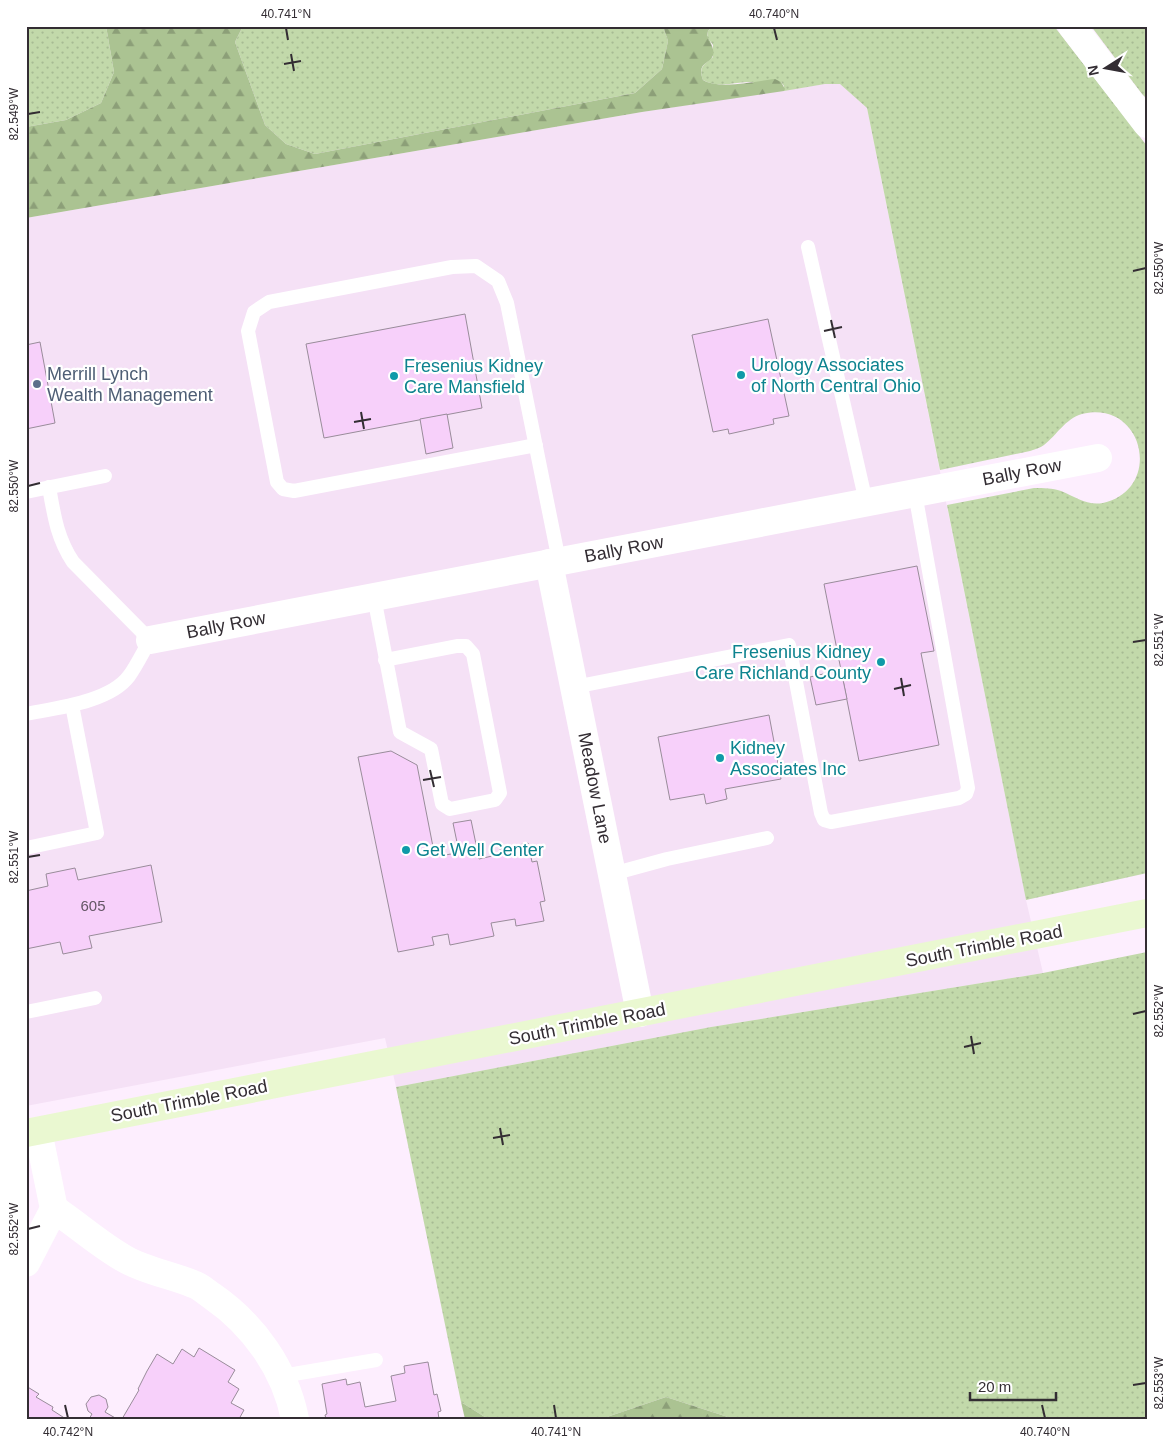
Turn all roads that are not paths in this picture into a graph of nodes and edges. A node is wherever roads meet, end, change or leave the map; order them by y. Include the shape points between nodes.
1 (1072, 26) edge
2 (1147, 124) edge
3 (808, 247) dead end
4 (536, 445) junction
5 (1098, 458) dead end
6 (105, 476) dead end
7 (49, 487) junction
8 (26, 492) edge
9 (915, 493) junction
10 (866, 502) junction
11 (554, 562) junction
12 (374, 597) junction
13 (150, 640) junction
14 (385, 660) junction
15 (574, 686) junction
16 (72, 705) junction
17 (26, 714) edge
18 (767, 838) dead end
19 (26, 848) edge
20 (612, 874) junction
21 (1147, 913) edge
22 (95, 998) dead end
23 (26, 1012) edge
24 (640, 1013) junction
25 (32, 1132) edge
26 (54, 1209) junction
27 (26, 1263) edge
28 (376, 1360) dead end
29 (282, 1376) junction
30 (295, 1419) edge

1 - 2 street
3 - 10 lane
4 - 4 lane via 507,303 498,281 476,266 452,267 269,302 254,312 248,331 277,482 283,489 294,491
4 - 11 lane
5 - 9 street, Bally Row
6 - 7 lane
7 - 8 lane
7 - 13 lane via 58,535 64,549
9 - 10 street, Bally Row
9 - 15 lane via 968,788 966,794 959,798 831,822 824,820 788,645
10 - 11 street, Bally Row
11 - 12 street, Bally Row
11 - 15 street, Meadow Lane
12 - 13 street, Bally Row
12 - 14 lane
13 - 16 lane via 128,678 108,693
14 - 14 lane via 400,732 431,748 442,804 450,809 495,800 500,793 473,654 466,646 457,646
15 - 20 street, Meadow Lane
16 - 17 lane
16 - 19 lane via 97,833
18 - 20 lane
20 - 24 street, Meadow Lane
21 - 24 main road, South Trimble Road
22 - 23 lane
24 - 25 main road, South Trimble Road
25 - 26 street
26 - 27 street
26 - 29 street via 127,1260 195,1284 224,1304 250,1329
28 - 29 lane
29 - 30 street

